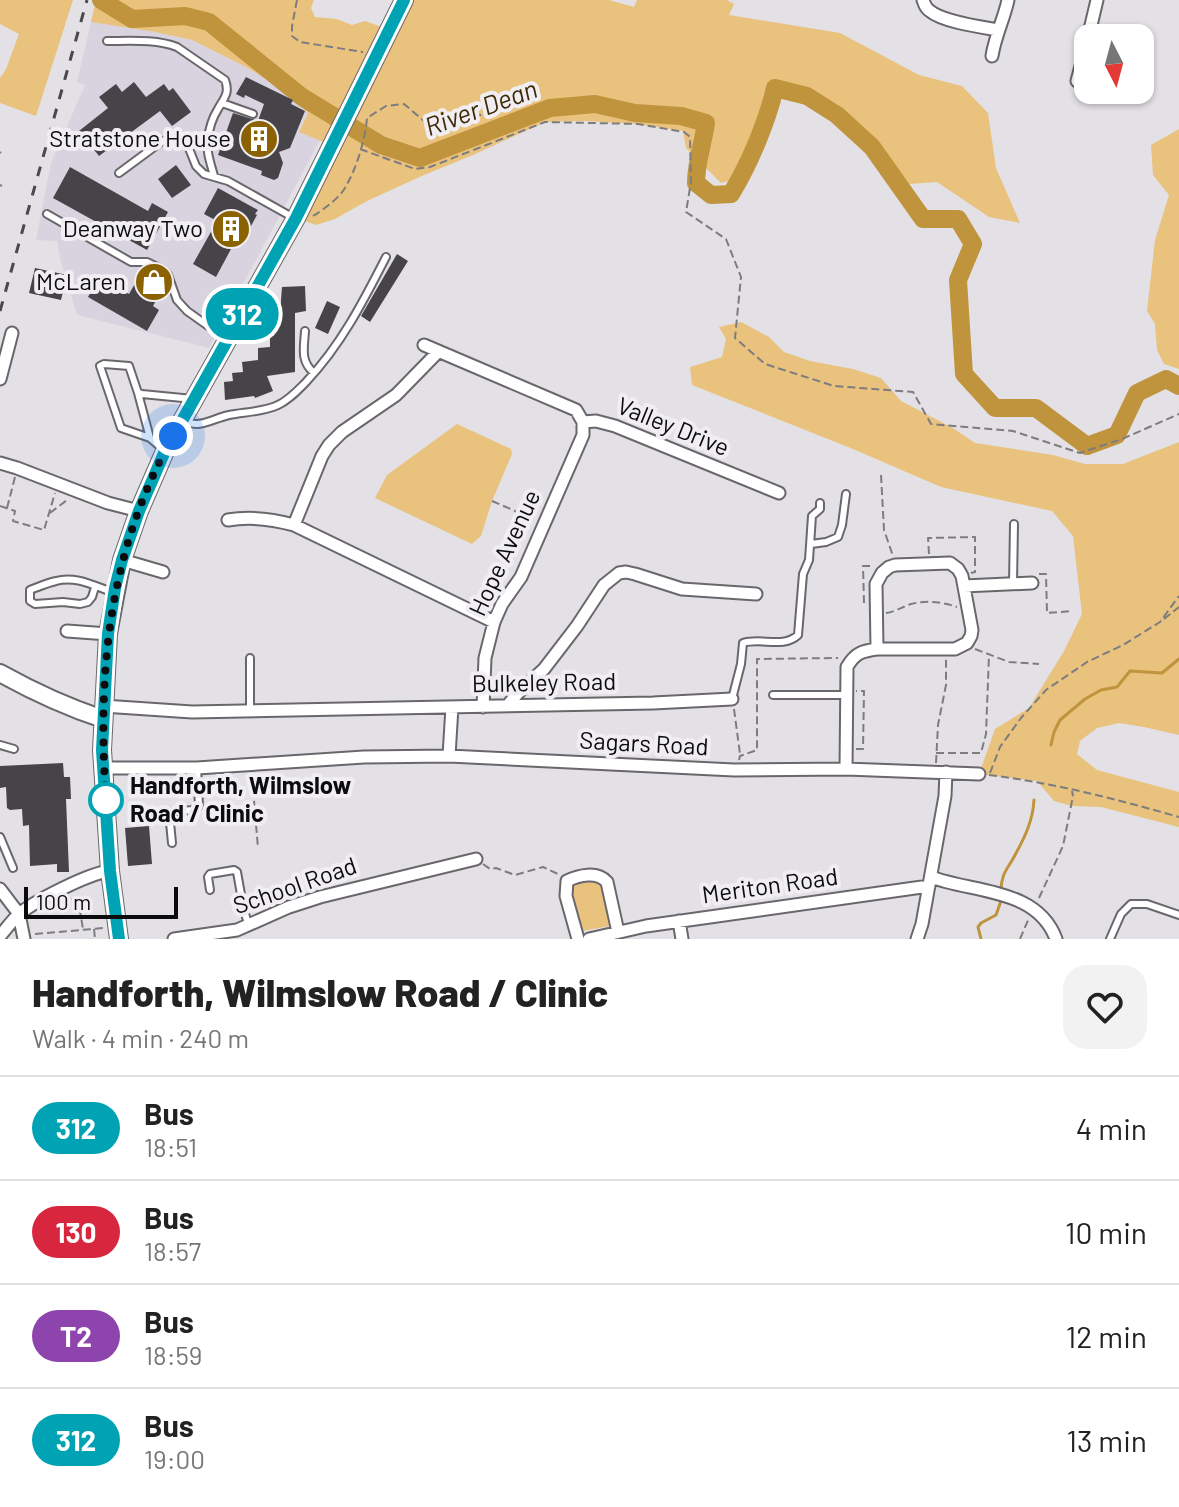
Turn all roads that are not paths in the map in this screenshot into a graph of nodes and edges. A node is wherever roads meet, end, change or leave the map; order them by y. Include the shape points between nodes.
1 (404, 0) edge
2 (923, 0) edge
3 (1008, 0) edge
4 (1097, 0) edge
5 (1091, 24) edge
6 (998, 30) junction
7 (107, 41) dead end
8 (992, 56) dead end
9 (222, 103) junction
10 (253, 114) dead end
11 (119, 173) dead end
12 (214, 176) junction
13 (47, 214) dead end
14 (296, 218) junction
15 (386, 257) dead end
16 (305, 331) dead end
17 (12, 333) dead end
18 (228, 340) junction
19 (424, 345) dead end
20 (438, 352) junction
21 (314, 373) junction
22 (0, 379) edge
23 (138, 393) junction
24 (195, 399) junction
25 (182, 421) junction
26 (583, 422) junction
27 (150, 438) junction
28 (165, 451) junction
29 (0, 463) edge
30 (779, 493) dead end
31 (846, 494) dead end
32 (820, 503) dead end
33 (139, 511) junction
34 (228, 520) dead end
35 (1014, 524) dead end
36 (294, 525) junction
37 (811, 544) junction
38 (122, 560) junction
39 (164, 573) dead end
40 (1034, 578) road end
41 (963, 581) junction
42 (1013, 584) junction
43 (95, 587) junction
44 (115, 593) junction
45 (756, 594) dead end
46 (494, 622) junction
47 (67, 631) dead end
48 (108, 634) junction
49 (877, 649) junction
50 (250, 658) dead end
51 (0, 673) edge
52 (847, 693) junction
53 (773, 695) dead end
54 (732, 699) joint
55 (508, 705) junction
56 (452, 707) junction
57 (483, 707) junction
58 (250, 711) junction
59 (103, 713) junction
60 (0, 745) edge
61 (14, 749) dead end
62 (449, 756) junction
63 (103, 768) junction
64 (197, 768) junction
65 (846, 769) junction
66 (940, 772) junction
67 (984, 774) road end
68 (0, 837) edge
69 (172, 843) dead end
70 (476, 859) road end
71 (13, 868) dead end
72 (110, 871) junction
73 (930, 882) junction
74 (0, 889) edge
75 (210, 890) dead end
76 (19, 914) junction
77 (1179, 915) edge
78 (679, 921) junction
79 (249, 926) junction
80 (618, 932) junction
81 (118, 933) edge
82 (0, 936) edge
83 (24, 937) edge
84 (593, 938) edge
85 (174, 939) edge
86 (578, 939) edge
87 (682, 939) edge
88 (917, 939) edge
89 (1056, 939) edge
90 (1110, 939) edge

1 - 14 street
2 - 6 street via 927,9 943,17
3 - 6 street
4 - 5 street
6 - 8 street
7 - 9 lane via 177,47 225,80
9 - 10 lane
9 - 12 lane via 207,144
11 - 12 lane via 161,142 177,138 186,143 196,166
12 - 14 lane
13 - 18 lane via 131,262 163,270 187,311
14 - 18 street
15 - 21 lane via 353,321
16 - 21 lane via 303,357
17 - 22 street
18 - 24 street
19 - 20 street, Valley Drive
20 - 26 street, Valley Drive via 576,410
20 - 36 street via 396,395 329,445
21 - 25 lane via 292,397 267,409 199,425
23 - 24 lane
23 - 27 lane
23 - 27 lane via 129,366 100,366 121,428
24 - 25 street
25 - 28 street
26 - 30 street, Valley Drive via 615,426
26 - 46 street, Hope Avenue via 583,435 521,577
27 - 28 lane
28 - 33 street
29 - 33 street
31 - 37 lane via 838,537
32 - 37 lane via 812,516
33 - 38 street
34 - 36 street via 260,518
35 - 42 lane
36 - 46 street
37 - 54 lane via 798,635 786,642 743,643
38 - 39 street
38 - 44 street
40 - 42 street
41 - 42 street
41 - 49 street via 972,630 967,643 955,649
41 - 49 street via 950,563 886,569 876,584
43 - 43 lane via 88,602 80,604 30,601 30,590 57,580
43 - 44 lane
44 - 48 street
45 - 55 street via 682,589 619,573 604,585 544,669
46 - 57 street, Hope Avenue via 485,658
47 - 48 street
48 - 59 street
49 - 52 street via 859,652 851,660
50 - 58 lane
51 - 59 street via 69,708
52 - 53 lane
52 - 65 street
54 - 55 street, Bulkeley Road
55 - 57 street, Bulkeley Road
56 - 57 street, Bulkeley Road
56 - 58 street, Bulkeley Road
56 - 62 street
58 - 59 street, Bulkeley Road
59 - 63 street
60 - 61 lane
62 - 64 street, Sagars Road
62 - 65 street, Sagars Road via 734,770
63 - 64 street, Sagars Road
63 - 72 street
64 - 69 lane via 199,806 169,812
65 - 66 street, Sagars Road
66 - 67 street, Sagars Road
66 - 73 street via 945,796
68 - 71 lane
70 - 79 street, School Road via 320,897
72 - 76 street via 65,887
72 - 81 street
73 - 78 street, Meriton Road
73 - 88 street
73 - 89 street via 1012,897 1050,925
74 - 76 street
75 - 79 lane via 210,874 237,872
76 - 82 street
76 - 83 street
77 - 90 lane via 1131,904
78 - 80 street, Meriton Road
78 - 87 street
79 - 85 street, School Road
80 - 84 street, Meriton Road
80 - 86 street via 607,882 594,875 578,877 567,881 566,896

